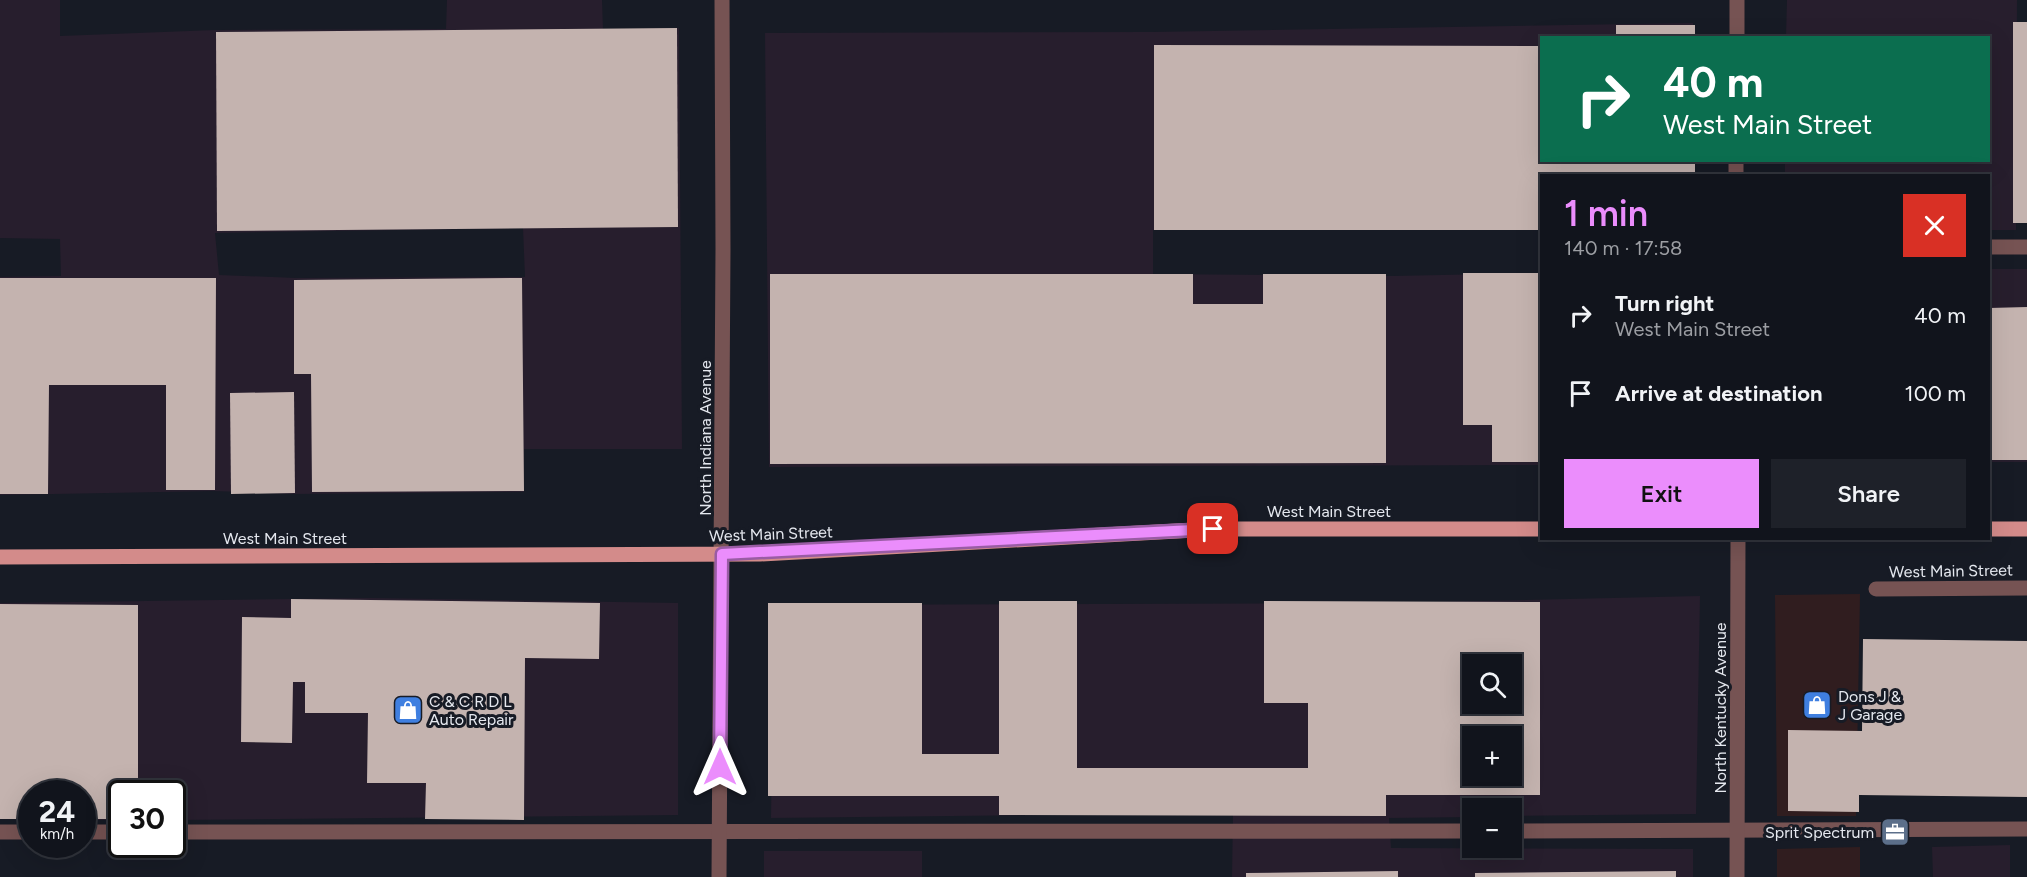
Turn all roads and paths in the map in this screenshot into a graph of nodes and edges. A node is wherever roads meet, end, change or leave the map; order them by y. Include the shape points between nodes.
1 (722, 0) edge
2 (1737, 0) edge
3 (1737, 36) edge
4 (1990, 247) edge
5 (2027, 247) edge
6 (1540, 529) edge
7 (1990, 529) edge
8 (2027, 529) edge
9 (1738, 540) edge
10 (722, 554) junction
11 (0, 557) edge
12 (2027, 588) edge
13 (1876, 589) dead end
14 (2027, 829) edge
15 (1738, 830) junction
16 (1462, 831) edge
17 (1522, 831) edge
18 (0, 832) edge
19 (18, 832) edge
20 (186, 832) edge
21 (720, 833) junction
22 (719, 877) edge
23 (1737, 877) edge

1 - 10 street, North Indiana Avenue
2 - 3 street
4 - 5 street
6 - 10 main road, West Main Street via 1213,529
7 - 8 main road
9 - 15 street, North Kentucky Avenue
10 - 11 main road, West Main Street
10 - 21 street, North Indiana Avenue
12 - 13 street, West Main Street
14 - 15 street
15 - 17 street
15 - 23 street, North Kentucky Avenue
16 - 21 street
18 - 19 street
20 - 21 street
21 - 22 street, North Indiana Avenue

